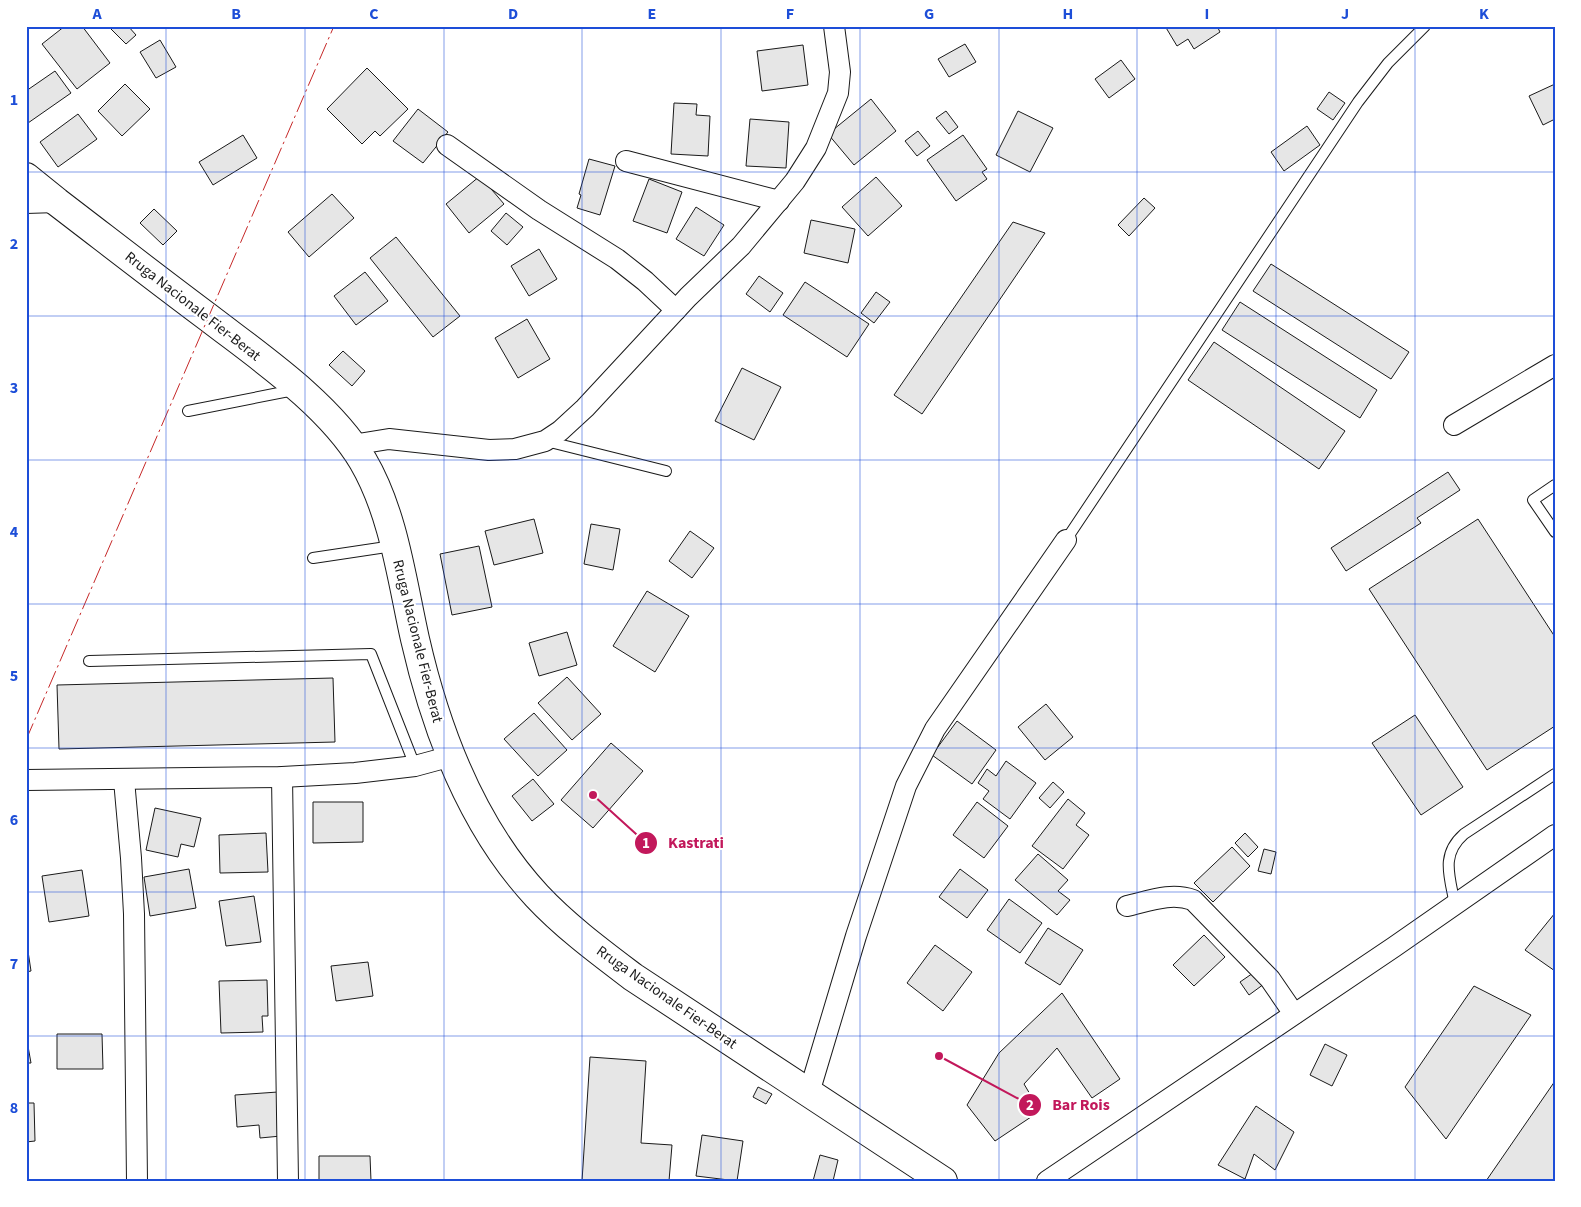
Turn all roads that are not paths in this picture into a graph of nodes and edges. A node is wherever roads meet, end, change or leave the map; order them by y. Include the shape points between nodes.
1 (834, 26) edge
2 (1425, 26) edge
3 (446, 145) dead end
4 (626, 161) dead end
5 (26, 177) edge
6 (779, 201) junction
7 (57, 202) junction
8 (26, 203) edge
9 (676, 310) junction
10 (1555, 365) edge
11 (298, 389) junction
12 (188, 411) dead end
13 (1454, 424) dead end
14 (545, 441) junction
15 (352, 445) junction
16 (666, 471) dead end
17 (1555, 485) edge
18 (1555, 532) edge
19 (1066, 540) joint
20 (394, 546) junction
21 (313, 558) dead end
22 (90, 661) dead end
23 (452, 756) junction
24 (415, 766) junction
25 (1555, 774) edge
26 (282, 777) junction
27 (26, 780) edge
28 (124, 780) junction
29 (1555, 835) edge
30 (1455, 905) junction
31 (1127, 906) dead end
32 (1294, 1014) junction
33 (809, 1092) junction
34 (137, 1181) edge
35 (288, 1181) edge
36 (943, 1181) edge
37 (1047, 1181) edge

1 - 6 street via 840,72 838,93 816,148
2 - 19 lane via 1388,63 1358,102
3 - 9 street via 617,259
4 - 6 street
5 - 7 main road, Rruga Nacionale Fier-Berat
6 - 9 street via 741,246
7 - 8 street
7 - 11 main road, Rruga Nacionale Fier-Berat
9 - 14 street via 584,408
10 - 13 street
11 - 12 lane
11 - 15 main road, Rruga Nacionale Fier-Berat
14 - 15 street via 516,449 489,450 389,439
14 - 16 lane
15 - 20 main road, Rruga Nacionale Fier-Berat via 378,492
17 - 18 lane via 1533,500
19 - 33 street via 935,729 906,786
20 - 21 lane
20 - 23 main road, Rruga Nacionale Fier-Berat via 430,696
22 - 24 lane via 371,654
23 - 24 street
23 - 33 main road, Rruga Nacionale Fier-Berat via 477,809 505,856 554,913 633,977
24 - 26 street
25 - 30 lane via 1455,843 1449,856 1448,870
26 - 28 street
26 - 35 street
27 - 28 street
28 - 34 street via 134,914
29 - 30 street
30 - 32 street
31 - 32 street via 1166,897 1182,896 1193,900 1270,979
32 - 37 street
33 - 36 main road, Rruga Nacionale Fier-Berat

